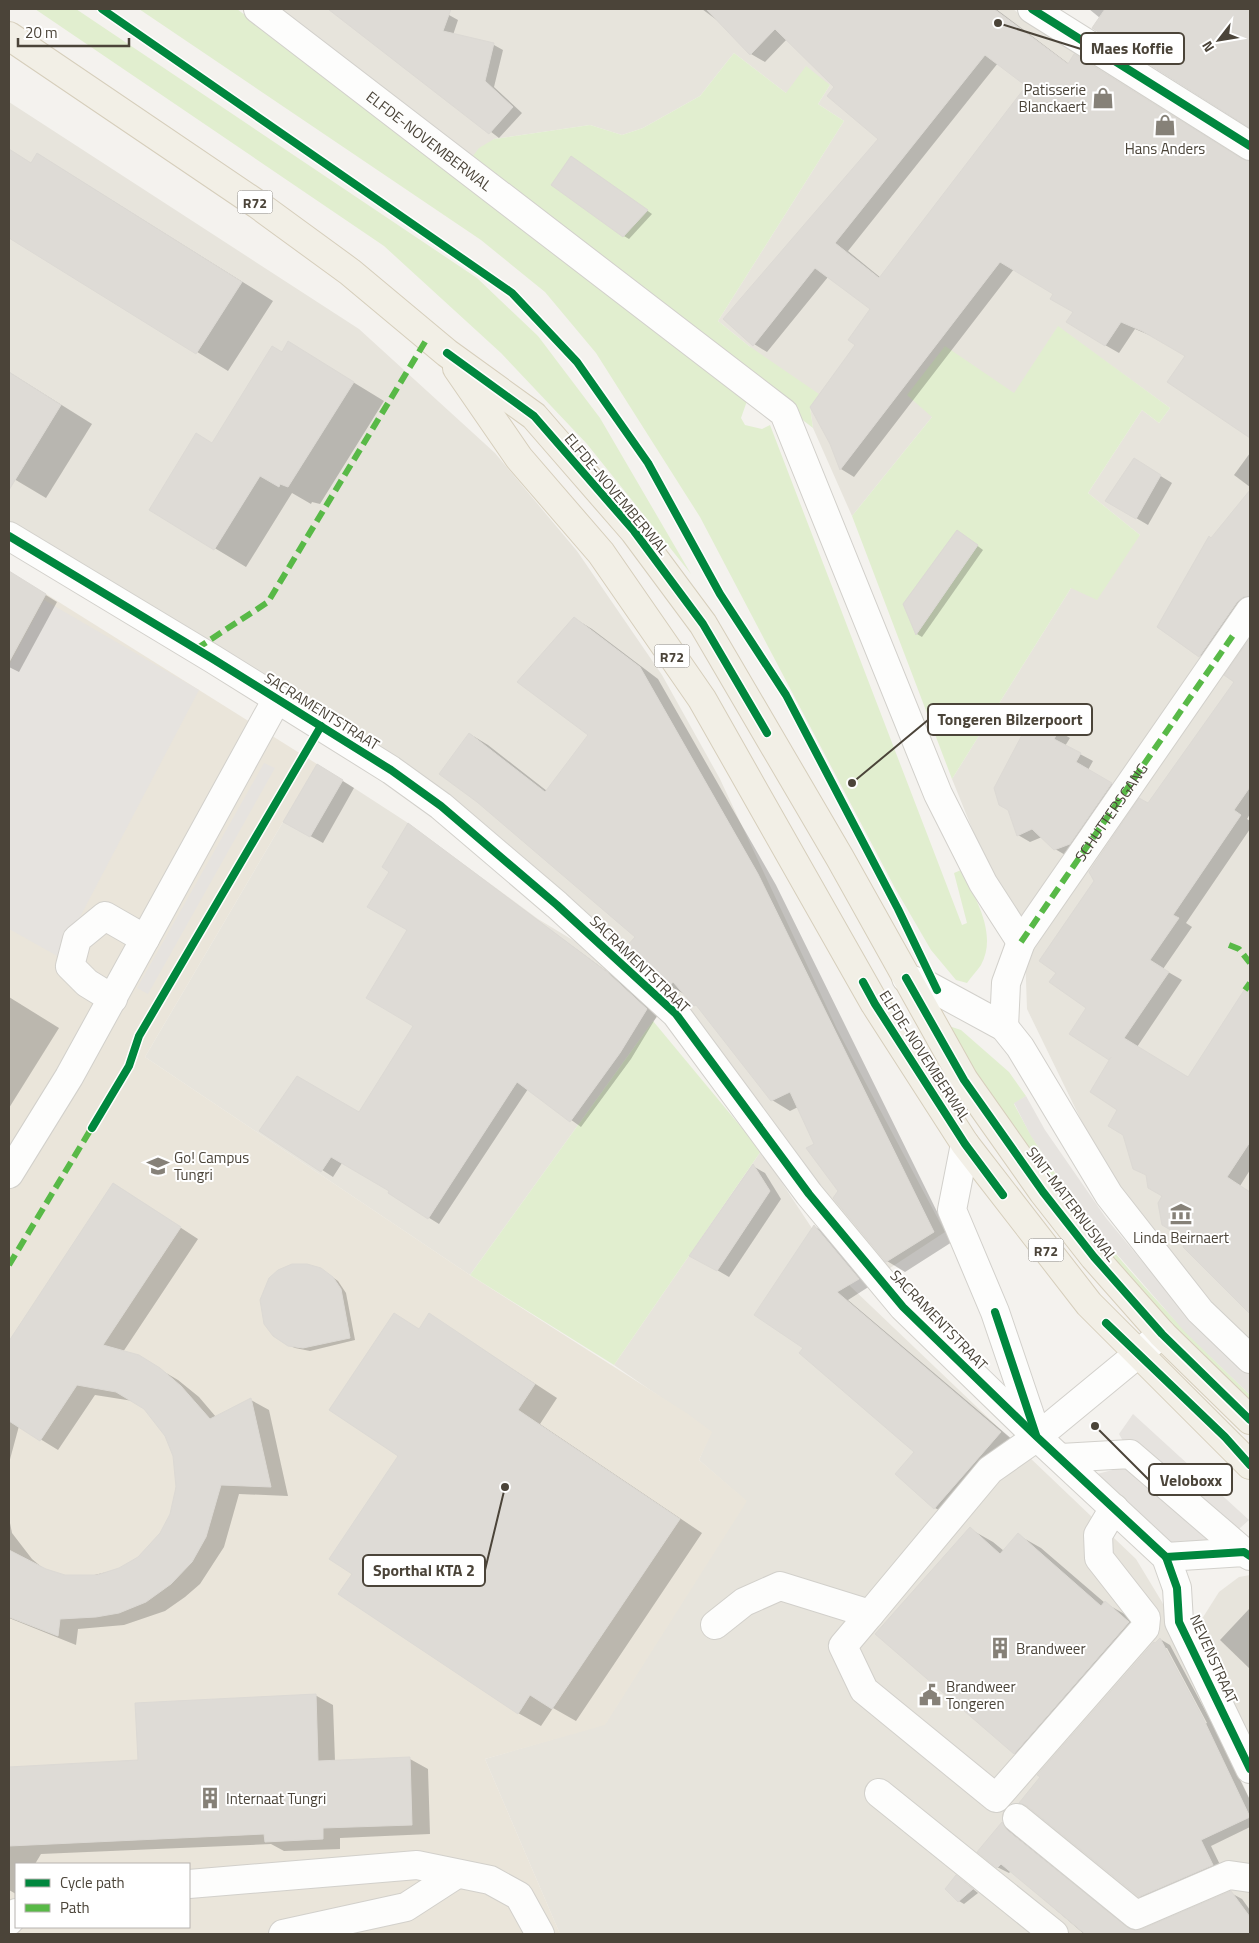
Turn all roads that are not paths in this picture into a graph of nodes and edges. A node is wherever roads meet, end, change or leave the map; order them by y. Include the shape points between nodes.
1 (258, 9) edge
2 (1032, 9) edge
3 (9, 36) edge
4 (1250, 146) edge
5 (447, 353) junction
6 (9, 536) edge
7 (1250, 611) edge
8 (277, 699) junction
9 (145, 940) junction
10 (1021, 942) junction
11 (906, 978) junction
12 (112, 999) junction
13 (1004, 1027) junction
14 (965, 1144) junction
15 (9, 1174) edge
16 (1162, 1334) junction
17 (1138, 1354) junction
18 (1250, 1359) edge
19 (1250, 1420) edge
20 (1037, 1437) junction
21 (1061, 1458) junction
22 (1250, 1465) edge
23 (1114, 1508) junction
24 (1247, 1554) edge
25 (1166, 1557) junction
26 (870, 1614) junction
27 (715, 1625) dead end
28 (1250, 1769) edge
29 (879, 1793) dead end
30 (1017, 1818) dead end
31 (457, 1874) junction
32 (1250, 1878) edge
33 (190, 1884) edge
34 (283, 1934) edge
35 (540, 1934) edge
36 (1054, 1934) edge

1 - 10 street, ELFDE-NOVEMBERWAL via 784,413 938,794 983,883
2 - 4 street
3 - 5 main road, ELFDE-NOVEMBERWAL / R72 via 258,204 350,272
5 - 11 main road, ELFDE-NOVEMBERWAL / R72 via 534,416 634,531 692,609 840,858
5 - 14 main road, ELFDE-NOVEMBERWAL / R72 via 519,458 601,553 702,699 874,1004
6 - 8 street, SACRAMENTSTRAAT
7 - 10 street, SCHUTTERSGANG
8 - 9 street
8 - 20 street, SACRAMENTSTRAAT via 391,770 441,806 557,905 676,1014 809,1194 903,1307
9 - 12 street
9 - 12 street via 104,916 77,940 70,966 87,983
10 - 13 street, SCHUTTERSGANG via 1006,983
11 - 13 street via 925,984
11 - 16 main road, SINT-MATERNUSWAL / R72 via 964,1080 1044,1192 1094,1257
12 - 15 street via 69,1077
13 - 18 street via 1020,1047 1109,1195 1200,1311
14 - 17 main road, R72 via 1089,1304
14 - 20 street via 952,1210 995,1312
16 - 17 street
16 - 19 main road, SINT-MATERNUSWAL / R72
17 - 20 street
17 - 22 main road, R72
20 - 21 street, SACRAMENTSTRAAT
20 - 26 street via 990,1470
21 - 23 street, SACRAMENTSTRAAT
21 - 24 street via 1130,1454
23 - 25 street, SACRAMENTSTRAAT
23 - 26 street via 1098,1535 1099,1558 1146,1618 1145,1628 996,1798 864,1690 843,1646
24 - 25 street
25 - 28 street, NEVENSTRAAT via 1177,1588 1179,1622
26 - 27 street via 780,1586 744,1602
29 - 36 street
30 - 32 street via 1136,1915 1229,1875
31 - 33 street via 417,1865
31 - 34 street via 406,1907
31 - 35 street via 490,1880 519,1896

